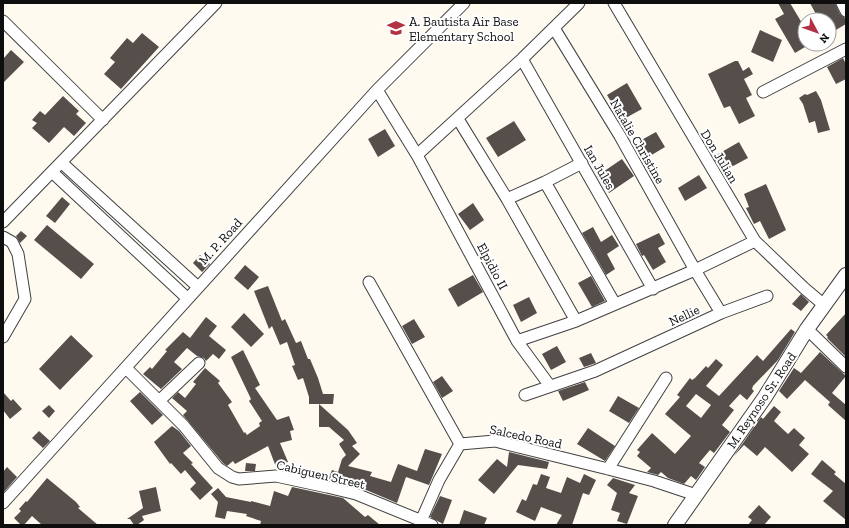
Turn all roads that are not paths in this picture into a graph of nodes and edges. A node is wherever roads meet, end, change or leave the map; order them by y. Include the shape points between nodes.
1 (216, 3) edge
2 (464, 3) edge
3 (579, 3) edge
4 (614, 3) edge
5 (842, 3) edge
6 (846, 11) edge
7 (3, 21) edge
8 (554, 28) junction
9 (846, 49) edge
10 (522, 59) junction
11 (377, 90) junction
12 (763, 92) dead end
13 (458, 119) junction
14 (103, 120) junction
15 (417, 155) junction
16 (62, 163) junction
17 (582, 163) junction
18 (52, 172) junction
19 (545, 182) junction
20 (507, 199) junction
21 (3, 222) edge
22 (3, 237) edge
23 (755, 241) junction
24 (695, 270) junction
25 (846, 275) edge
26 (368, 282) dead end
27 (198, 287) junction
28 (653, 289) junction
29 (767, 296) dead end
30 (187, 298) junction
31 (615, 304) junction
32 (824, 305) junction
33 (721, 313) junction
34 (576, 321) junction
35 (807, 329) junction
36 (3, 337) edge
37 (517, 341) junction
38 (199, 363) dead end
39 (846, 367) edge
40 (126, 368) junction
41 (666, 378) dead end
42 (550, 386) junction
43 (525, 395) dead end
44 (159, 401) junction
45 (460, 444) junction
46 (608, 469) junction
47 (696, 495) junction
48 (3, 503) edge
49 (427, 523) edge
50 (675, 525) edge

1 - 14 street
2 - 11 street, M. P. Road
3 - 8 street
4 - 23 street, Don Julian
5 - 6 street
7 - 14 street
8 - 10 street
8 - 24 street, Natalie Christine via 620,136
9 - 12 street
10 - 13 street
10 - 17 street, Ian Jules
11 - 15 street, Elpidio II
11 - 27 street, M. P. Road
13 - 15 street
13 - 20 street
14 - 16 street
15 - 37 street, Elpidio II
16 - 18 street
16 - 27 street
17 - 19 street
17 - 28 street, Ian Jules
18 - 21 street
18 - 30 street
19 - 20 street
19 - 31 street
20 - 34 street
22 - 36 street via 12,242 18,254 25,299
23 - 24 street
23 - 32 street, Don Julian
24 - 28 street
24 - 33 street, Nellie
25 - 32 street, M. Reynoso Sr. Road
26 - 45 street
27 - 30 street, M. P. Road
28 - 31 street
29 - 33 street
30 - 40 street, M. P. Road
31 - 34 street
32 - 35 street, M. Reynoso Sr. Road
33 - 42 street, Nellie via 595,371
34 - 37 street
35 - 39 street
35 - 47 street, M. Reynoso Sr. Road via 765,397
37 - 42 street, Elpidio II
38 - 44 street
40 - 44 street, Cabiguen Street
40 - 48 street, M. P. Road
41 - 46 street
42 - 43 street, Nellie
44 - 49 street, Cabiguen Street via 184,426 218,468 232,477 239,479 276,476 327,487 356,494
45 - 46 street, Salcedo Road via 495,442
45 - 49 street via 439,480
46 - 47 street, Salcedo Road
47 - 50 street, M. Reynoso Sr. Road

